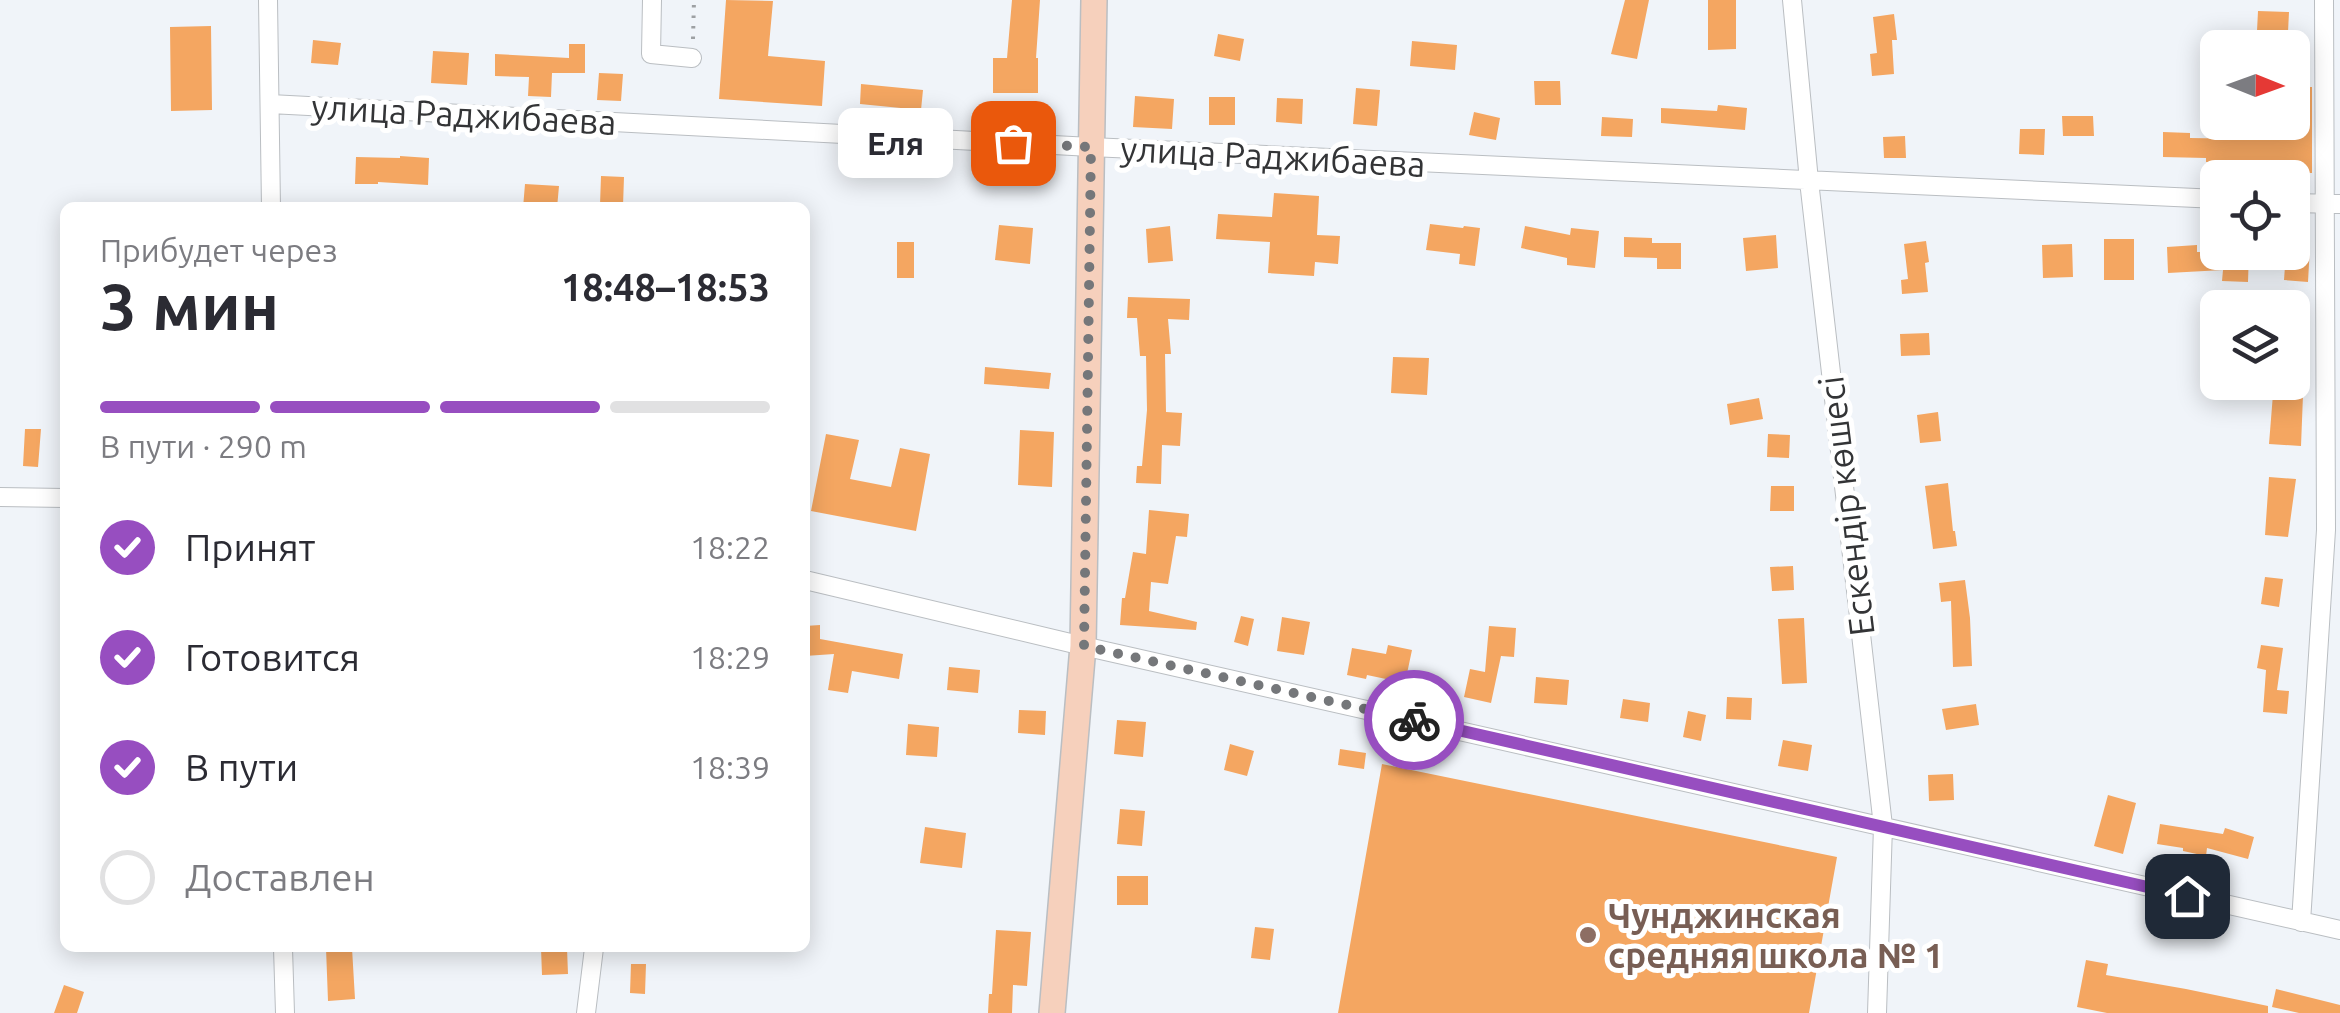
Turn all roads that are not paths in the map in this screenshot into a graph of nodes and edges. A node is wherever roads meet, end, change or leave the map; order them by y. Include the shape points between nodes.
1 (268, 0) edge
2 (652, 0) edge
3 (1094, 0) edge
4 (1792, 0) edge
5 (2324, 0) edge
6 (692, 58) road end
7 (270, 104) junction
8 (1091, 147) junction
9 (1809, 182) junction
10 (2200, 198) edge
11 (271, 202) edge
12 (2333, 204) edge
13 (0, 497) edge
14 (60, 498) edge
15 (810, 581) edge
16 (1084, 646) junction
17 (1883, 826) junction
18 (2301, 922) junction
19 (2340, 930) edge
20 (283, 952) edge
21 (594, 952) edge
22 (284, 1013) edge
23 (586, 1013) edge
24 (1052, 1013) edge
25 (1877, 1013) edge

1 - 7 street
2 - 6 street via 650,54
3 - 8 street
4 - 9 street, Ескендір көшесі
5 - 12 street
7 - 8 street, улица Раджибаева
7 - 11 street
8 - 9 street, улица Раджибаева
8 - 16 street
9 - 10 street, улица Раджибаева
9 - 17 street, Ескендір көшесі
12 - 18 street via 2326,530
13 - 14 street
15 - 16 street
16 - 17 street
16 - 24 street
17 - 18 street
17 - 25 street, Ескендір көшесі
18 - 19 street
20 - 22 street
21 - 23 street

